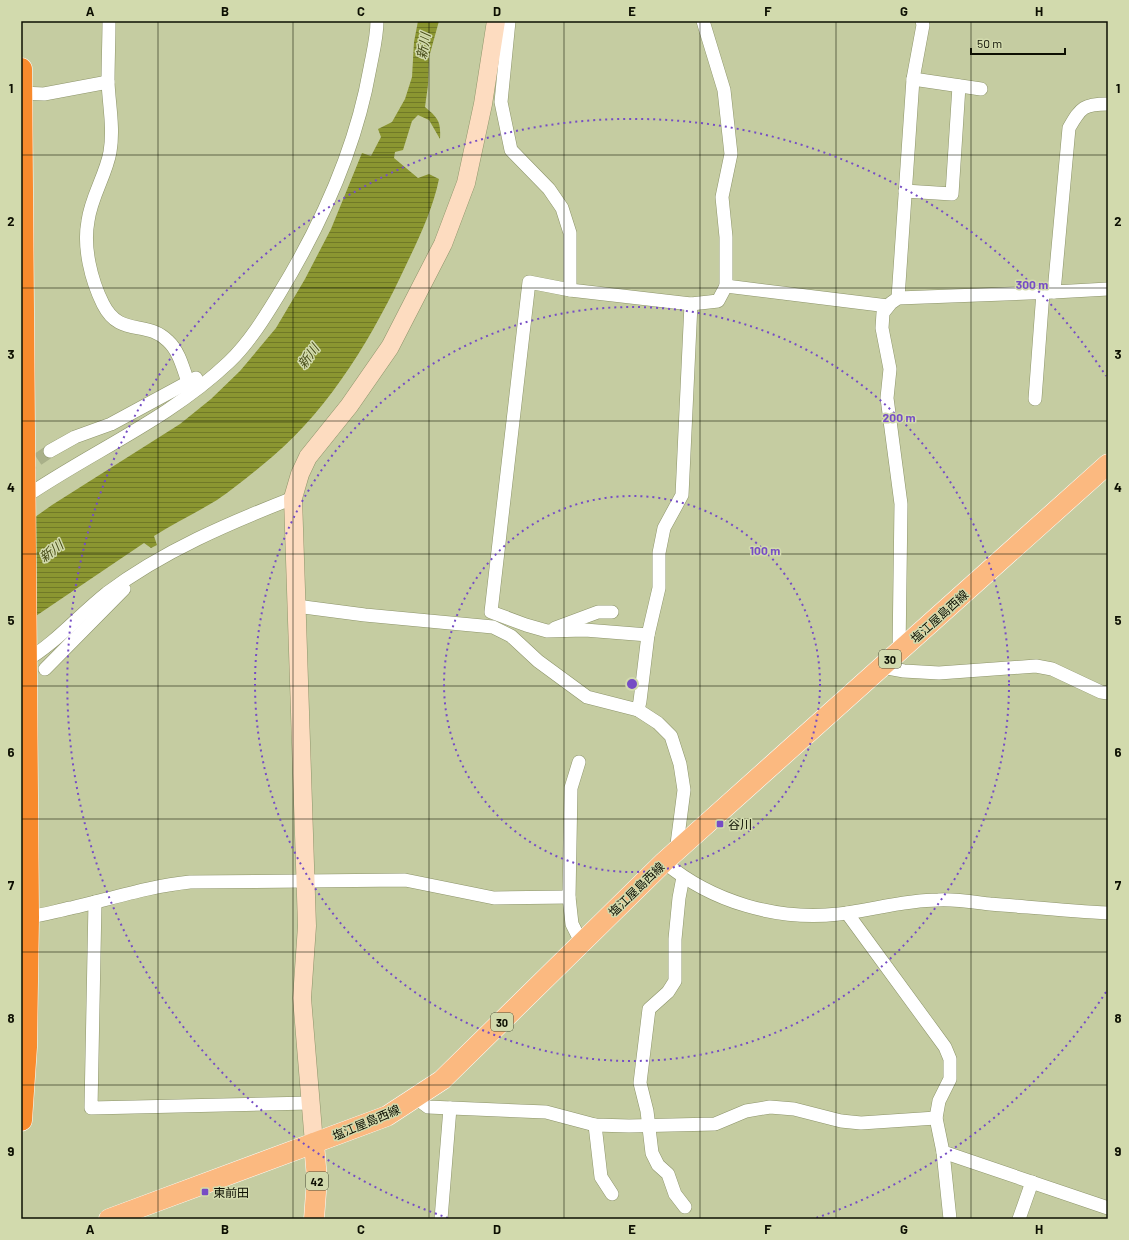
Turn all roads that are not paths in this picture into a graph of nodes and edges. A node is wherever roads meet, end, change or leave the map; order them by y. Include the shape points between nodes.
1 (109, 21) edge
2 (377, 21) edge
3 (496, 21) edge
4 (509, 21) edge
5 (703, 21) edge
6 (922, 21) edge
7 (21, 69) edge
8 (913, 79) junction
9 (108, 82) junction
10 (959, 86) junction
11 (981, 89) dead end
12 (21, 93) edge
13 (1108, 104) edge
14 (905, 191) junction
15 (726, 286) junction
16 (1108, 289) edge
17 (570, 290) junction
18 (1048, 292) junction
19 (898, 298) junction
20 (691, 304) junction
21 (888, 306) junction
22 (230, 362) junction
23 (188, 382) junction
24 (1035, 399) dead end
25 (50, 451) tunnel mouth
26 (1108, 464) edge
27 (293, 498) junction
28 (23, 505) edge
29 (140, 572) junction
30 (296, 606) junction
31 (612, 612) dead end
32 (493, 627) junction
33 (547, 631) junction
34 (648, 635) junction
35 (898, 652) junction
36 (25, 656) junction
37 (882, 667) junction
38 (45, 669) dead end
39 (1108, 693) edge
40 (638, 710) junction
41 (579, 762) dead end
42 (674, 864) junction
43 (306, 881) junction
44 (569, 897) junction
45 (95, 902) junction
46 (847, 913) junction
47 (1108, 913) edge
48 (25, 917) edge
49 (581, 942) junction
50 (416, 1098) junction
51 (310, 1103) junction
52 (450, 1108) junction
53 (936, 1118) junction
54 (21, 1120) edge
55 (595, 1125) junction
56 (649, 1126) junction
57 (314, 1143) junction
58 (943, 1152) junction
59 (1032, 1182) junction
60 (612, 1194) dead end
61 (685, 1207) dead end
62 (1108, 1208) edge
63 (109, 1219) edge
64 (314, 1219) edge
65 (441, 1219) edge
66 (950, 1219) edge
67 (1019, 1219) edge

1 - 9 street
2 - 22 street via 366,92 351,142 321,217 263,320
3 - 27 street via 483,104 466,183 443,244 390,347 349,406 308,457
4 - 17 street via 501,102 511,150 549,189 562,208 570,233
5 - 15 street via 724,90 731,154 722,197 726,237
6 - 8 street
7 - 12 highway
8 - 10 street
8 - 14 street
9 - 12 street via 44,94
9 - 23 street via 112,124 110,152 88,221 87,248 92,274 111,317 124,326 153,330 168,341 178,356
10 - 11 street
10 - 14 street via 952,194
12 - 28 highway
13 - 18 street via 1090,104 1082,109 1069,128
14 - 19 street
15 - 20 street via 718,301
15 - 21 street
16 - 18 street
17 - 20 street
17 - 33 street via 529,282 492,612
18 - 19 street
18 - 24 street
19 - 21 street
20 - 34 street via 682,495 664,528 659,553 659,588
21 - 35 street via 883,313 882,328 890,369 887,398 902,504
22 - 23 street
22 - 28 street via 144,427 64,472
23 - 25 street via 111,424
26 - 35 main road, 塩江屋島西線 / 30
27 - 29 street via 225,525
27 - 30 street
28 - 36 highway
29 - 36 street via 107,594 41,652
29 - 38 street
30 - 32 street
30 - 43 street
31 - 33 street via 598,612
32 - 33 street via 537,634
32 - 40 street via 511,636 538,661 587,697
33 - 34 street via 585,630
34 - 40 street
35 - 37 main road, 塩江屋島西線 / 30
36 - 48 highway
37 - 39 street via 939,674 1036,666 1052,669
37 - 42 main road, 塩江屋島西線 / 30
40 - 42 street via 658,723 671,736 680,764 684,790
41 - 44 street via 570,788
42 - 46 street via 709,892 772,913 814,916
42 - 49 main road, 塩江屋島西線 / 30
42 - 56 street via 679,898 675,939 675,981 668,992 649,1009 642,1055 640,1083
43 - 44 street via 405,880 494,898
43 - 45 street via 163,884
43 - 51 street via 307,926 302,998
44 - 49 street via 572,924
45 - 48 street
45 - 51 street via 91,1108
46 - 47 street via 939,900
46 - 53 street via 945,1047 950,1059 950,1079 939,1101
48 - 54 highway via 26,1047
49 - 50 main road, 塩江屋島西線 / 30 via 466,1059
50 - 52 street via 428,1107
50 - 57 main road, 塩江屋島西線 / 30 via 386,1116
51 - 57 street
52 - 55 street via 546,1112
52 - 65 street
53 - 56 street via 861,1123 841,1121 794,1109 770,1107 746,1111 715,1124
53 - 58 street
55 - 56 street
55 - 60 street via 601,1177
56 - 61 street via 652,1154 658,1166 668,1174 675,1194
57 - 63 main road, 塩江屋島西線 / 30
57 - 64 main road, 42 via 317,1179
58 - 59 street
58 - 66 street
59 - 62 street
59 - 67 street

